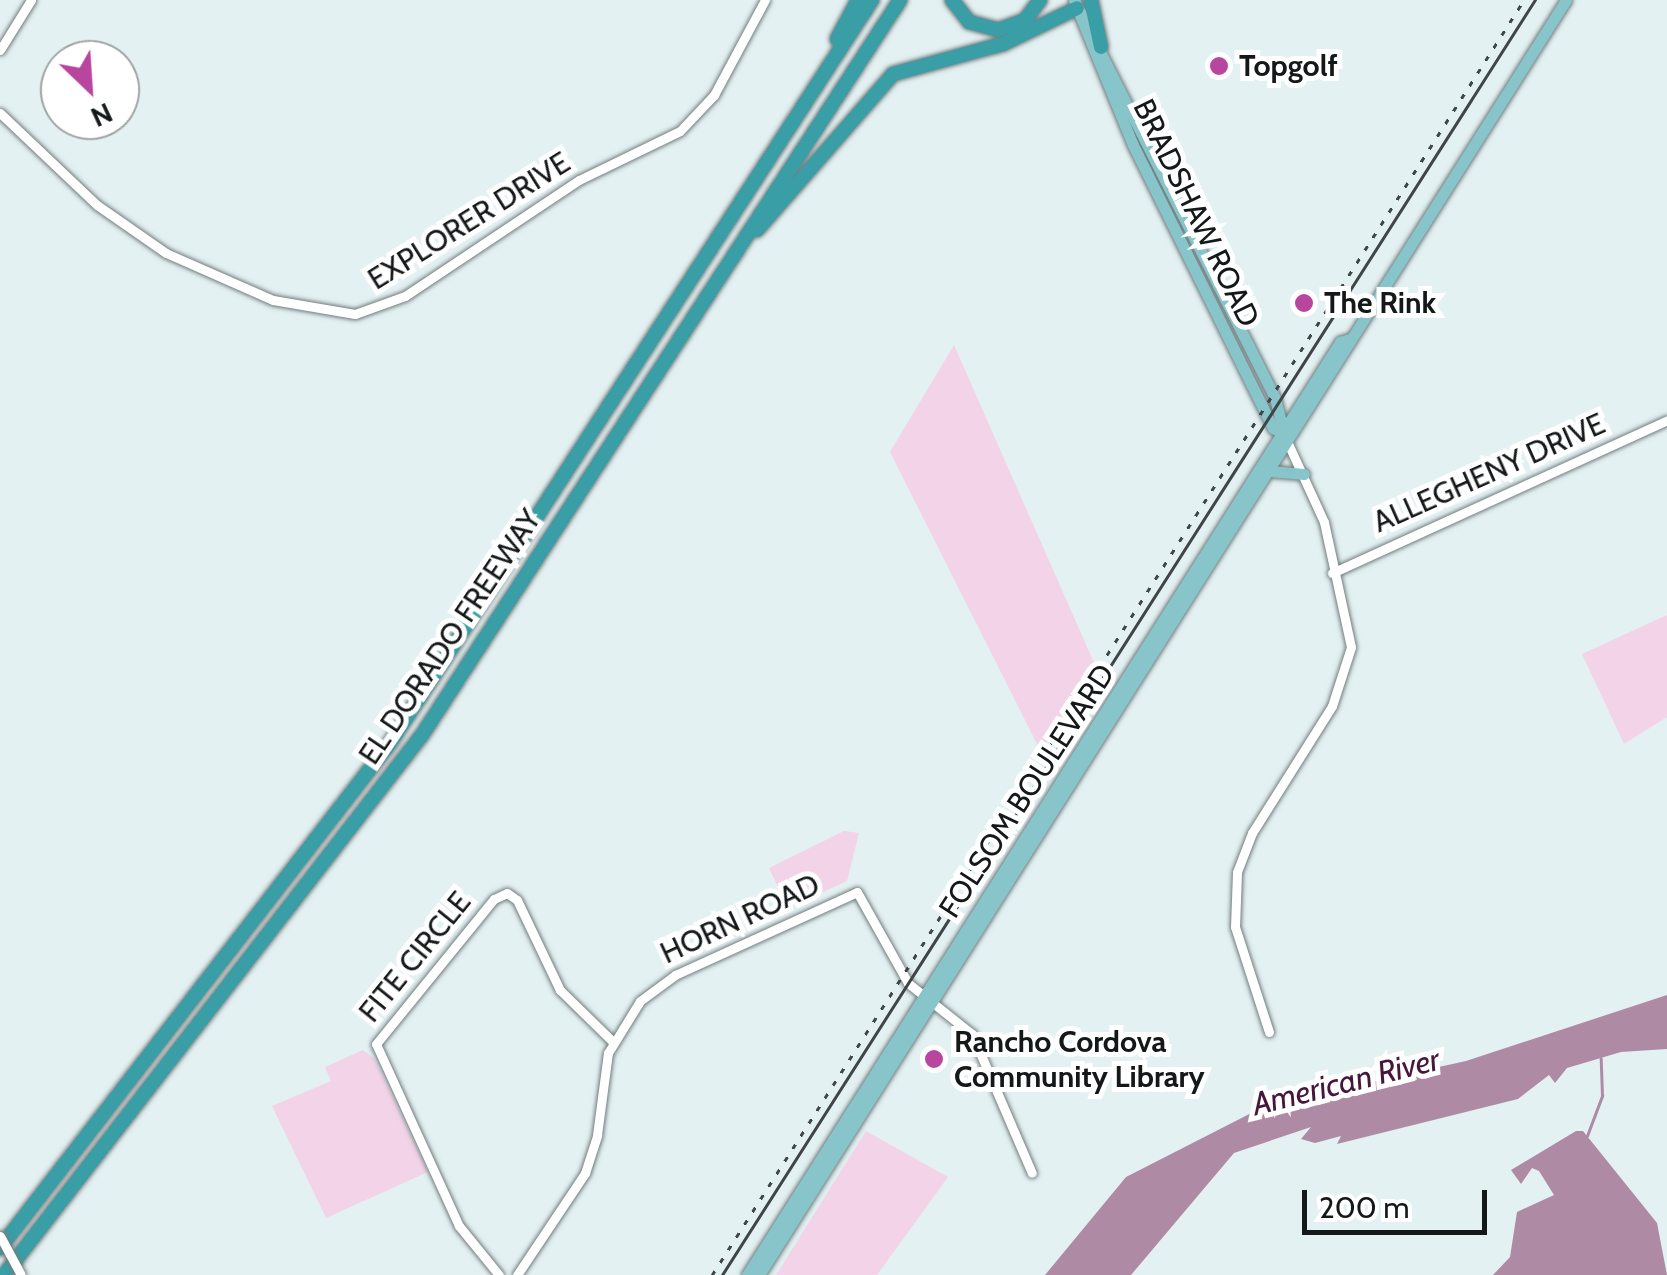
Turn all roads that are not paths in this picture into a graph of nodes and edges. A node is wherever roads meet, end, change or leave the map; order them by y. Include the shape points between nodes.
1 (31, 0) edge
2 (765, 0) edge
3 (858, 0) edge
4 (872, 0) edge
5 (900, 0) edge
6 (952, 0) edge
7 (1040, 0) edge
8 (1566, 0) edge
9 (1080, 2) edge
10 (1101, 47) joint
11 (0, 50) edge
12 (1114, 106) junction
13 (0, 113) edge
14 (785, 134) junction
15 (1149, 143) junction
16 (748, 236) junction
17 (1350, 338) junction
18 (1275, 398) junction
19 (1302, 402) junction
20 (1667, 420) edge
21 (1286, 438) junction
22 (1269, 471) junction
23 (1304, 474) junction
24 (1332, 573) junction
25 (1019, 850) junction
26 (1000, 898) junction
27 (929, 999) junction
28 (1268, 1032) dead end
29 (612, 1041) junction
30 (880, 1068) junction
31 (866, 1108) junction
32 (828, 1150) junction
33 (1032, 1173) dead end
34 (810, 1195) junction
35 (0, 1236) edge
36 (0, 1248) edge
37 (4, 1275) edge
38 (21, 1275) edge
39 (499, 1275) edge
40 (517, 1275) edge
41 (748, 1275) edge
42 (759, 1275) edge

1 - 11 street
2 - 13 street, EXPLORER DRIVE via 714,95 680,131 579,180 406,296 355,314 273,300 166,253 97,205
3 - 14 highway
4 - 14 highway, EL DORADO FREEWAY
5 - 16 highway, EL DORADO FREEWAY
6 - 7 highway via 969,22 998,30 1026,20
8 - 17 main road, FOLSOM BOULEVARD
9 - 10 highway
9 - 12 main road, BRADSHAW ROAD
9 - 16 highway via 1004,44 893,74 862,102 770,220
10 - 15 main road, BRADSHAW ROAD
12 - 15 main road via 1130,114
12 - 21 main road, BRADSHAW ROAD via 1273,428
14 - 36 highway, EL DORADO FREEWAY via 390,743
15 - 18 main road, BRADSHAW ROAD
16 - 37 highway, EL DORADO FREEWAY via 422,734
17 - 19 main road, FOLSOM BOULEVARD via 1340,342
17 - 21 main road, FOLSOM BOULEVARD
18 - 19 main road via 1291,406
18 - 21 main road, BRADSHAW ROAD
19 - 21 main road, FOLSOM BOULEVARD
20 - 24 street, ALLEGHENY DRIVE
21 - 22 main road, FOLSOM BOULEVARD
21 - 23 street, BRADSHAW ROAD
21 - 25 main road, FOLSOM BOULEVARD
22 - 23 main road
22 - 26 main road, FOLSOM BOULEVARD
23 - 24 street, BRADSHAW ROAD via 1324,522
24 - 28 street, BRADSHAW ROAD via 1350,624 1348,668 1252,833 1234,887 1238,943
25 - 26 main road
25 - 27 main road, FOLSOM BOULEVARD
26 - 27 main road, FOLSOM BOULEVARD
27 - 29 street, HORN ROAD via 898,968 858,892 668,978 640,1001
27 - 30 main road, FOLSOM BOULEVARD
27 - 31 main road, FOLSOM BOULEVARD
27 - 33 street via 972,1034
29 - 39 street, FITE CIRCLE via 568,1002 517,900 507,894 494,898 376,1044 459,1226
29 - 40 street, HORN ROAD via 588,1166 546,1241
30 - 31 main road
30 - 32 main road, FOLSOM BOULEVARD
31 - 34 main road, FOLSOM BOULEVARD
32 - 34 main road
32 - 41 main road, FOLSOM BOULEVARD
34 - 42 main road, FOLSOM BOULEVARD
35 - 38 street, bridge

